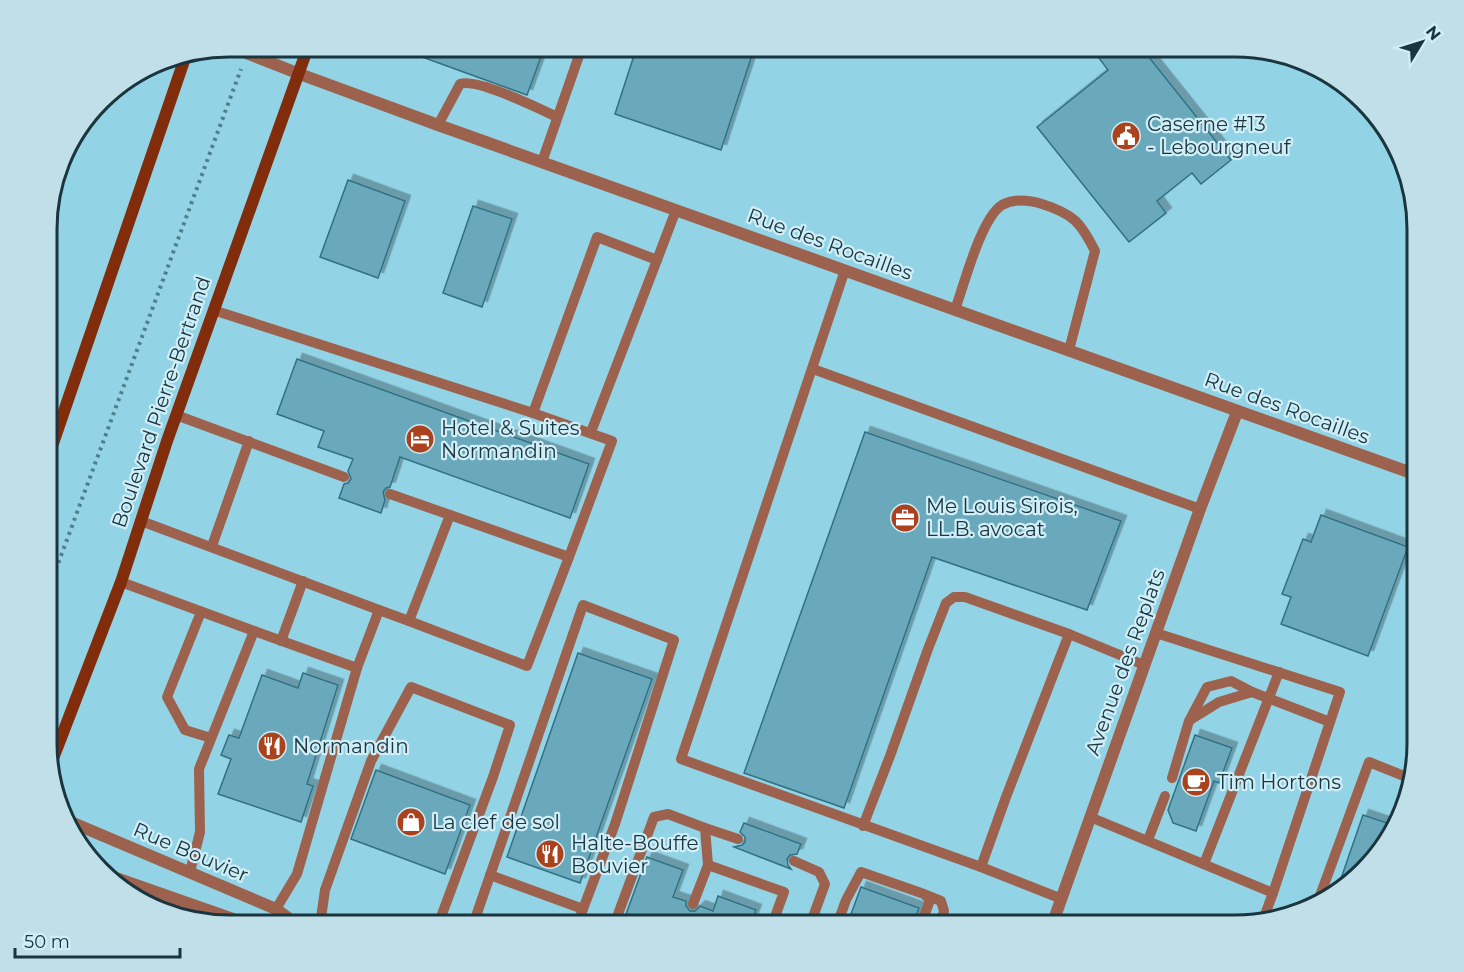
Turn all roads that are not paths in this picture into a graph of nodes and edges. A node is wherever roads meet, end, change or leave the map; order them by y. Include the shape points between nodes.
1 (258, 57) edge
2 (304, 57) edge
3 (578, 57) edge
4 (183, 63) edge
5 (297, 73) junction
6 (557, 117) junction
7 (438, 125) junction
8 (542, 162) junction
9 (676, 210) junction
10 (657, 260) junction
11 (845, 270) junction
12 (213, 310) junction
13 (955, 310) junction
14 (1069, 350) junction
15 (813, 369) junction
16 (1237, 412) junction
17 (533, 413) junction
18 (57, 415) edge
19 (177, 415) junction
20 (591, 432) junction
21 (249, 441) junction
22 (1407, 472) edge
23 (344, 477) dead end
24 (390, 494) dead end
25 (1200, 509) junction
26 (450, 515) junction
27 (141, 521) junction
28 (212, 546) junction
29 (569, 557) junction
30 (303, 581) junction
31 (121, 582) junction
32 (379, 610) junction
33 (201, 612) junction
34 (409, 621) junction
35 (254, 631) junction
36 (1156, 633) junction
37 (1069, 634) junction
38 (281, 641) junction
39 (1144, 665) junction
40 (357, 668) junction
41 (1279, 672) junction
42 (1252, 692) junction
43 (1269, 698) junction
44 (1189, 721) junction
45 (1330, 722) junction
46 (211, 738) junction
47 (57, 748) edge
48 (1404, 776) edge
49 (1172, 778) dead end
50 (1165, 796) dead end
51 (1090, 817) junction
52 (78, 825) edge
53 (863, 826) junction
54 (705, 828) junction
55 (738, 839) dead end
56 (1148, 840) junction
57 (794, 861) dead end
58 (1204, 864) junction
59 (708, 865) junction
60 (981, 867) junction
61 (190, 872) junction
62 (490, 874) junction
63 (129, 883) edge
64 (1322, 892) edge
65 (1273, 893) junction
66 (924, 894) junction
67 (1062, 899) junction
68 (693, 904) dead end
69 (276, 909) junction
70 (584, 909) junction
71 (1266, 912) edge
72 (218, 915) edge
73 (284, 915) edge
74 (322, 915) edge
75 (442, 915) edge
76 (476, 915) edge
77 (581, 915) edge
78 (618, 915) edge
79 (776, 915) edge
80 (814, 915) edge
81 (841, 915) edge
82 (925, 915) edge
83 (943, 915) edge
84 (1056, 915) edge

1 - 5 street, Rue des Rocailles
2 - 5 main road, Boulevard Pierre-Bertrand
3 - 6 lane
4 - 18 main road
5 - 7 street, Rue des Rocailles
5 - 12 main road, Boulevard Pierre-Bertrand
6 - 7 lane via 467,82 460,84
6 - 8 lane
7 - 8 street, Rue des Rocailles
8 - 9 street, Rue des Rocailles
9 - 10 lane
9 - 11 street, Rue des Rocailles
10 - 17 lane via 597,237
10 - 20 lane
11 - 13 street, Rue des Rocailles
11 - 15 lane
12 - 17 lane
12 - 19 main road, Boulevard Pierre-Bertrand
13 - 14 street, Rue des Rocailles
13 - 14 lane via 986,224 1002,205 1022,199 1065,212 1083,227 1095,251
14 - 16 street, Rue des Rocailles
15 - 25 lane
15 - 53 lane via 681,759
16 - 22 street, Rue des Rocailles
16 - 25 street, Avenue des Replats
17 - 20 lane
19 - 21 lane
19 - 27 main road, Boulevard Pierre-Bertrand
20 - 29 lane via 612,441
21 - 23 lane
21 - 28 lane
24 - 26 lane
25 - 36 street, Avenue des Replats
26 - 29 lane
26 - 34 lane
27 - 28 lane
27 - 31 main road, Boulevard Pierre-Bertrand
28 - 30 lane
29 - 34 lane via 527,666
30 - 32 lane
30 - 38 lane
31 - 33 lane
31 - 47 main road, Boulevard Pierre-Bertrand
32 - 34 lane
32 - 40 lane
33 - 35 lane
33 - 46 lane via 167,697 185,730
35 - 38 lane
35 - 46 lane
36 - 39 street, Avenue des Replats
36 - 41 lane
37 - 39 lane
37 - 53 lane via 965,597 954,597 946,603
37 - 60 lane
38 - 40 lane
39 - 51 street, Avenue des Replats
40 - 69 lane via 297,874
41 - 43 lane
41 - 45 lane via 1340,692
42 - 43 lane
42 - 44 lane via 1219,702
42 - 44 lane via 1231,681 1207,687
43 - 45 lane
43 - 58 lane
44 - 49 lane
45 - 65 lane
46 - 61 lane via 199,769 200,832
48 - 64 lane via 1369,762
50 - 56 lane
51 - 56 lane
51 - 67 street, Avenue des Replats
52 - 61 street, Rue Bouvier
53 - 60 lane
54 - 55 lane
54 - 59 lane
54 - 78 lane via 668,814 654,817
56 - 58 lane
57 - 80 lane via 819,872 825,885
58 - 65 lane
59 - 68 lane
59 - 79 lane via 784,892
60 - 67 lane
61 - 69 street, Rue Bouvier
62 - 70 lane
62 - 70 lane via 583,605 674,640
62 - 76 lane
63 - 72 street
65 - 71 lane
66 - 81 lane via 861,872
66 - 82 lane via 930,900
66 - 83 lane via 941,901
67 - 84 street, Avenue des Replats
69 - 73 street, Rue Bouvier
70 - 77 lane
74 - 75 lane via 325,890 371,761 411,687 510,725

